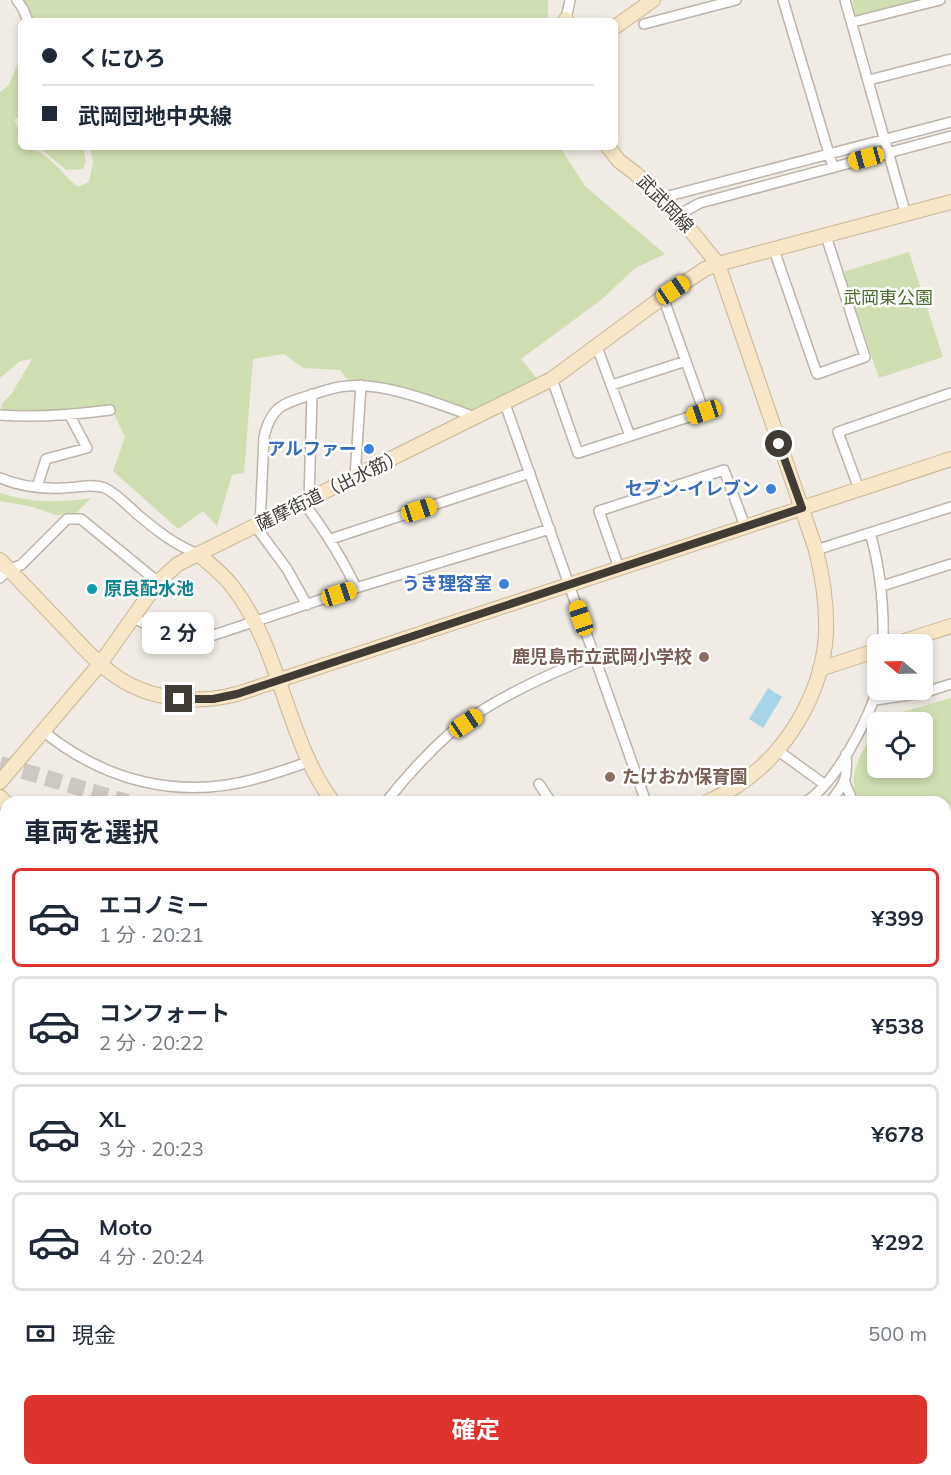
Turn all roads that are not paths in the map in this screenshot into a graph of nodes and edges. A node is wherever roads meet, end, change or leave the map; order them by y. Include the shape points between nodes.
1 (17, 0) edge
2 (570, 0) edge
3 (653, 0) edge
4 (736, 0) edge
5 (783, 0) edge
6 (846, 0) edge
7 (940, 0) edge
8 (27, 18) edge
9 (566, 18) edge
10 (853, 22) junction
11 (644, 24) dead end
12 (618, 25) edge
13 (951, 59) edge
14 (869, 80) junction
15 (951, 122) edge
16 (951, 136) edge
17 (885, 139) junction
18 (618, 146) edge
19 (610, 150) edge
20 (889, 152) junction
21 (829, 153) junction
22 (833, 167) junction
23 (634, 172) junction
24 (661, 198) junction
25 (951, 202) edge
26 (906, 214) junction
27 (678, 215) junction
28 (826, 236) junction
29 (774, 249) junction
30 (718, 264) junction
31 (663, 297) junction
32 (597, 347) junction
33 (686, 361) junction
34 (552, 379) junction
35 (612, 385) junction
36 (362, 386) junction
37 (951, 393) edge
38 (312, 394) junction
39 (505, 404) junction
40 (110, 410) dead end
41 (0, 415) edge
42 (70, 416) junction
43 (476, 418) junction
44 (630, 436) junction
45 (951, 459) edge
46 (530, 473) junction
47 (355, 477) junction
48 (0, 478) edge
49 (37, 487) junction
50 (859, 489) junction
51 (306, 502) junction
52 (951, 507) edge
53 (802, 508) junction
54 (258, 526) junction
55 (745, 526) junction
56 (550, 529) junction
57 (870, 533) junction
58 (331, 539) junction
59 (816, 550) junction
60 (198, 554) junction
61 (951, 564) edge
62 (619, 568) junction
63 (3, 569) edge
64 (158, 582) junction
65 (569, 584) junction
66 (882, 586) junction
67 (356, 588) junction
68 (307, 604) junction
69 (133, 618) junction
70 (255, 622) junction
71 (951, 626) edge
72 (883, 634) edge
73 (926, 634) edge
74 (867, 654) edge
75 (594, 656) junction
76 (100, 664) junction
77 (820, 669) junction
78 (279, 679) junction
79 (951, 684) edge
80 (933, 690) edge
81 (875, 700) edge
82 (43, 731) junction
83 (777, 750) junction
84 (846, 754) junction
85 (308, 762) junction
86 (0, 782) edge
87 (845, 783) junction
88 (538, 784) dead end
89 (824, 784) junction
90 (328, 796) edge
91 (391, 796) edge
92 (547, 796) edge
93 (644, 796) edge
94 (719, 796) edge
95 (814, 796) edge
96 (835, 796) edge
97 (850, 796) edge

1 - 8 street
2 - 9 street
3 - 12 street
4 - 11 street
5 - 21 street
6 - 10 street
7 - 10 street
10 - 14 street
13 - 14 street
14 - 17 street
15 - 17 street
16 - 20 street
17 - 20 street
17 - 21 street
18 - 23 street
19 - 23 street, 武武岡線
20 - 22 street
20 - 26 street
21 - 22 street
21 - 24 street
22 - 27 street via 700,203
23 - 24 street, 武武岡線
24 - 27 street, 武武岡線
25 - 26 street, 薩摩街道（出水筋）
26 - 28 street, 薩摩街道（出水筋）
27 - 30 street, 武武岡線
28 - 29 street, 薩摩街道（出水筋）
28 - 29 street via 865,357 817,374
29 - 30 street, 薩摩街道（出水筋）
30 - 31 street, 薩摩街道（出水筋）
30 - 53 street
31 - 32 street, 薩摩街道（出水筋）
31 - 33 street
32 - 34 street, 薩摩街道（出水筋）
32 - 35 street
33 - 35 street
33 - 44 street via 704,412
34 - 39 street, 薩摩街道（出水筋）
34 - 44 street via 578,453
35 - 44 street
36 - 38 street
36 - 43 street via 378,386
36 - 47 street
37 - 50 street via 838,432
38 - 51 street
38 - 54 street via 290,400 270,416 264,436
39 - 43 street, 薩摩街道（出水筋）
39 - 46 street
40 - 42 street
41 - 42 street
42 - 49 street via 87,447 46,459
43 - 47 street, 薩摩街道（出水筋）
45 - 50 street
46 - 56 street
46 - 58 street
47 - 51 street, 薩摩街道（出水筋）
48 - 49 street
49 - 60 street via 103,488 181,548
50 - 53 street
51 - 54 street, 薩摩街道（出水筋）
51 - 58 street
52 - 57 street
53 - 55 street
53 - 59 street
54 - 60 street, 薩摩街道（出水筋）
54 - 68 street
55 - 62 street
55 - 62 street via 724,470 599,511
56 - 65 street
56 - 67 street
57 - 59 street
57 - 66 street
58 - 67 street
59 - 77 street via 824,580 826,612
60 - 64 street, 薩摩街道（出水筋） via 178,564
60 - 70 street via 230,583
61 - 66 street
62 - 65 street
63 - 64 street via 21,565 67,519 81,519
63 - 76 street
64 - 69 street, 薩摩街道（出水筋）
65 - 75 street
65 - 78 street
66 - 72 street
67 - 68 street
68 - 70 street
69 - 70 street via 163,632 197,637
69 - 76 street, 薩摩街道（出水筋）
70 - 78 street
71 - 73 street
74 - 77 street
75 - 91 street via 522,689 450,734
75 - 93 street
76 - 78 street via 144,691 179,699 225,697
76 - 82 street, 薩摩街道（出水筋）
77 - 83 street via 804,710
78 - 85 street
79 - 80 street
81 - 84 street
82 - 85 street via 92,765 170,787 195,788 254,780
82 - 86 street, 薩摩街道（出水筋）
83 - 89 street
83 - 94 street via 736,787
84 - 87 street
84 - 89 street
85 - 90 street
87 - 96 street
87 - 97 street
88 - 92 street
89 - 95 street

